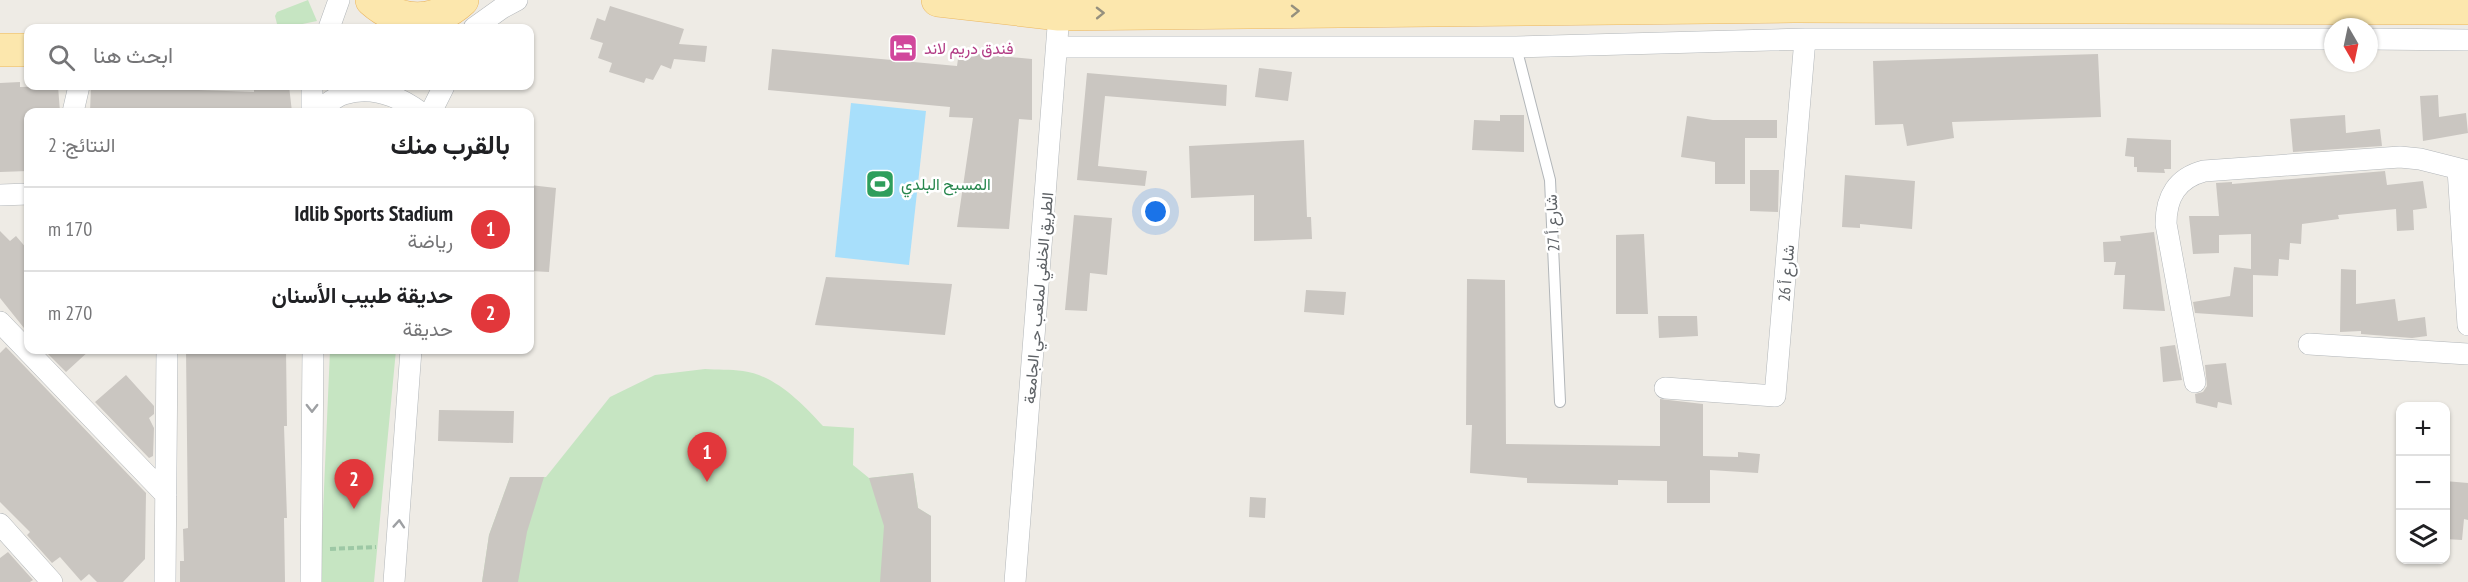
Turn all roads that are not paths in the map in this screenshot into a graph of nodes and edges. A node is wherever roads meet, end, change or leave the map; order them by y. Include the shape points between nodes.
1 (339, 0) edge
2 (372, 0) edge
3 (518, 0) edge
4 (938, 0) edge
5 (2468, 8) edge
6 (455, 14) edge
7 (1059, 14) junction
8 (330, 24) edge
9 (396, 24) edge
10 (1805, 39) junction
11 (2324, 39) edge
12 (2378, 39) edge
13 (2468, 40) edge
14 (1058, 47) junction
15 (1516, 47) junction
16 (0, 50) edge
17 (24, 50) edge
18 (78, 90) edge
19 (312, 90) edge
20 (434, 90) edge
21 (442, 90) edge
22 (74, 108) edge
23 (314, 108) edge
24 (320, 108) edge
25 (414, 108) edge
26 (431, 108) edge
27 (432, 108) edge
28 (2463, 170) edge
29 (24, 194) edge
30 (0, 195) edge
31 (0, 322) edge
32 (2468, 325) edge
33 (2309, 344) dead end
34 (24, 347) edge
35 (31, 354) edge
36 (167, 354) edge
37 (312, 354) edge
38 (411, 354) edge
39 (2468, 354) edge
40 (2195, 382) dead end
41 (1665, 388) dead end
42 (1560, 402) dead end
43 (166, 495) junction
44 (0, 524) edge
45 (52, 582) edge
46 (165, 582) edge
47 (311, 582) edge
48 (394, 582) edge
49 (1015, 582) edge

1 - 8 street
2 - 6 main road via 394,15
3 - 6 street via 502,8
4 - 7 main road
7 -> 5 main road via 1794,6
6 - 9 main road
7 - 14 street, الطريق الخلفي لملعب حي الجامعة
10 - 11 street
10 - 15 street
10 - 41 street, شارع أ 26 via 1775,396
12 - 13 street
14 - 15 street
14 - 49 street, الطريق الخلفي لملعب حي الجامعة
15 - 42 lane, شارع أ 27 via 1550,180
16 - 17 main road
18 - 22 street
19 - 23 street
20 - 26 street
21 - 27 street
24 - 25 street via 343,94 375,91 395,95
28 - 32 street
28 - 40 street via 2400,157 2204,171 2183,179 2167,203 2166,224
29 - 30 street
31 - 34 street
33 - 39 street
35 - 43 street
36 - 43 street
37 -> 47 street
48 -> 38 street
43 - 46 street
44 - 45 street

